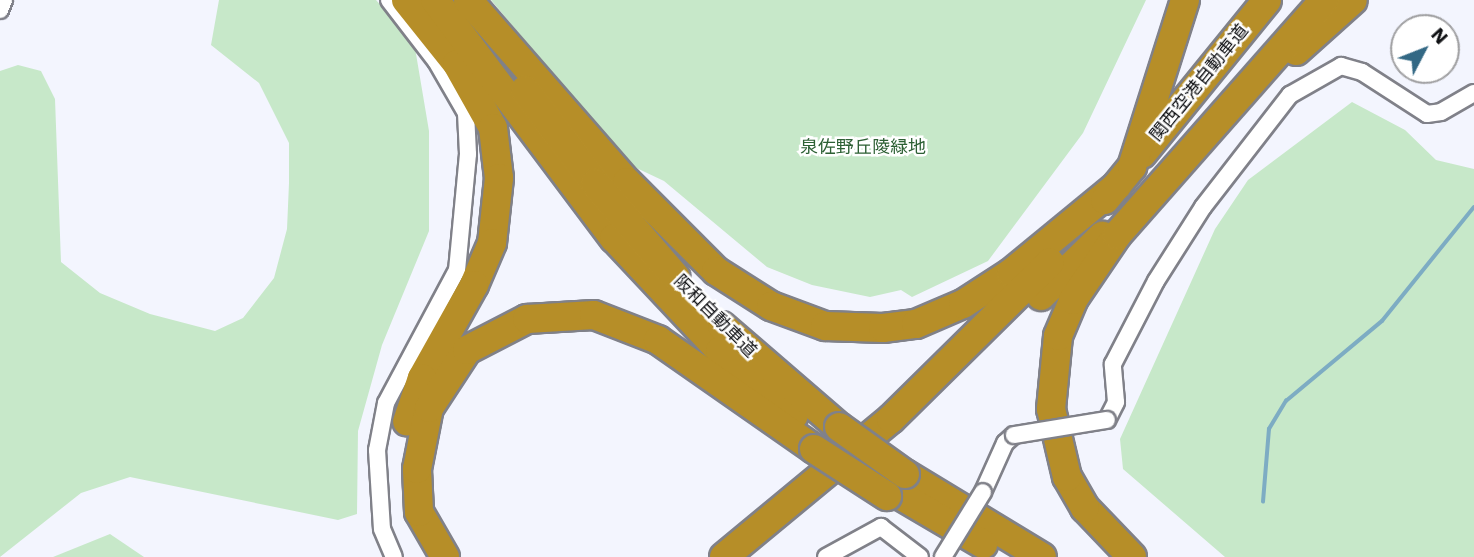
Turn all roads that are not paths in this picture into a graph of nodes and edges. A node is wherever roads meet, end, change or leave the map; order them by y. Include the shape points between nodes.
1 (4, 0) edge
2 (389, 0) edge
3 (406, 0) edge
4 (435, 0) edge
5 (459, 0) edge
6 (468, 0) edge
7 (1185, 0) edge
8 (1267, 0) edge
9 (1324, 0) edge
10 (1353, 0) edge
11 (0, 10) edge
12 (1474, 93) edge
13 (1234, 99) junction
14 (1184, 156) junction
15 (1124, 176) junction
16 (826, 439) junction
17 (894, 487) junction
18 (1128, 554) edge
19 (394, 557) edge
20 (423, 557) edge
21 (445, 557) edge
22 (724, 557) edge
23 (751, 557) edge
24 (826, 557) edge
25 (920, 557) edge
26 (943, 557) edge
27 (995, 557) edge
28 (1006, 557) edge
29 (1042, 557) edge

1 - 11 street
2 - 19 street via 436,61 466,113 468,154 457,270 386,403 377,450 382,529
3 - 20 highway via 457,64 492,128 499,177 492,243 422,378 403,433 402,510
4 - 16 highway, 阪和自動車道 via 614,238 720,352
5 - 16 highway, 阪和自動車道 via 595,183 661,262
6 - 15 highway via 627,182 716,271 771,306 825,326 869,329 916,324 962,304 1011,273
7 - 15 highway
8 - 15 highway, 関西空港自動車道
9 - 13 highway, 関西空港自動車道
10 - 13 highway via 1340,16
12 - 26 street, bridge via 1441,112 1427,114 1362,72 1341,66 1290,95 1203,207 1156,281 1113,364 1116,402 1107,420 1014,435 1005,443 983,492
13 - 14 highway, 関西空港自動車道
14 - 18 highway via 1117,235 1073,300 1053,361 1051,409 1067,477 1085,508
14 - 23 highway via 917,416 831,494
15 - 22 highway via 1045,267 891,419
16 - 17 highway, 阪和自動車道, bridge
16 - 21 highway via 657,340 594,315 527,319 467,350 429,408 417,469 419,512
17 - 27 highway
17 - 28 highway, 阪和自動車道
17 - 29 highway, 阪和自動車道
24 - 25 street via 881,527

